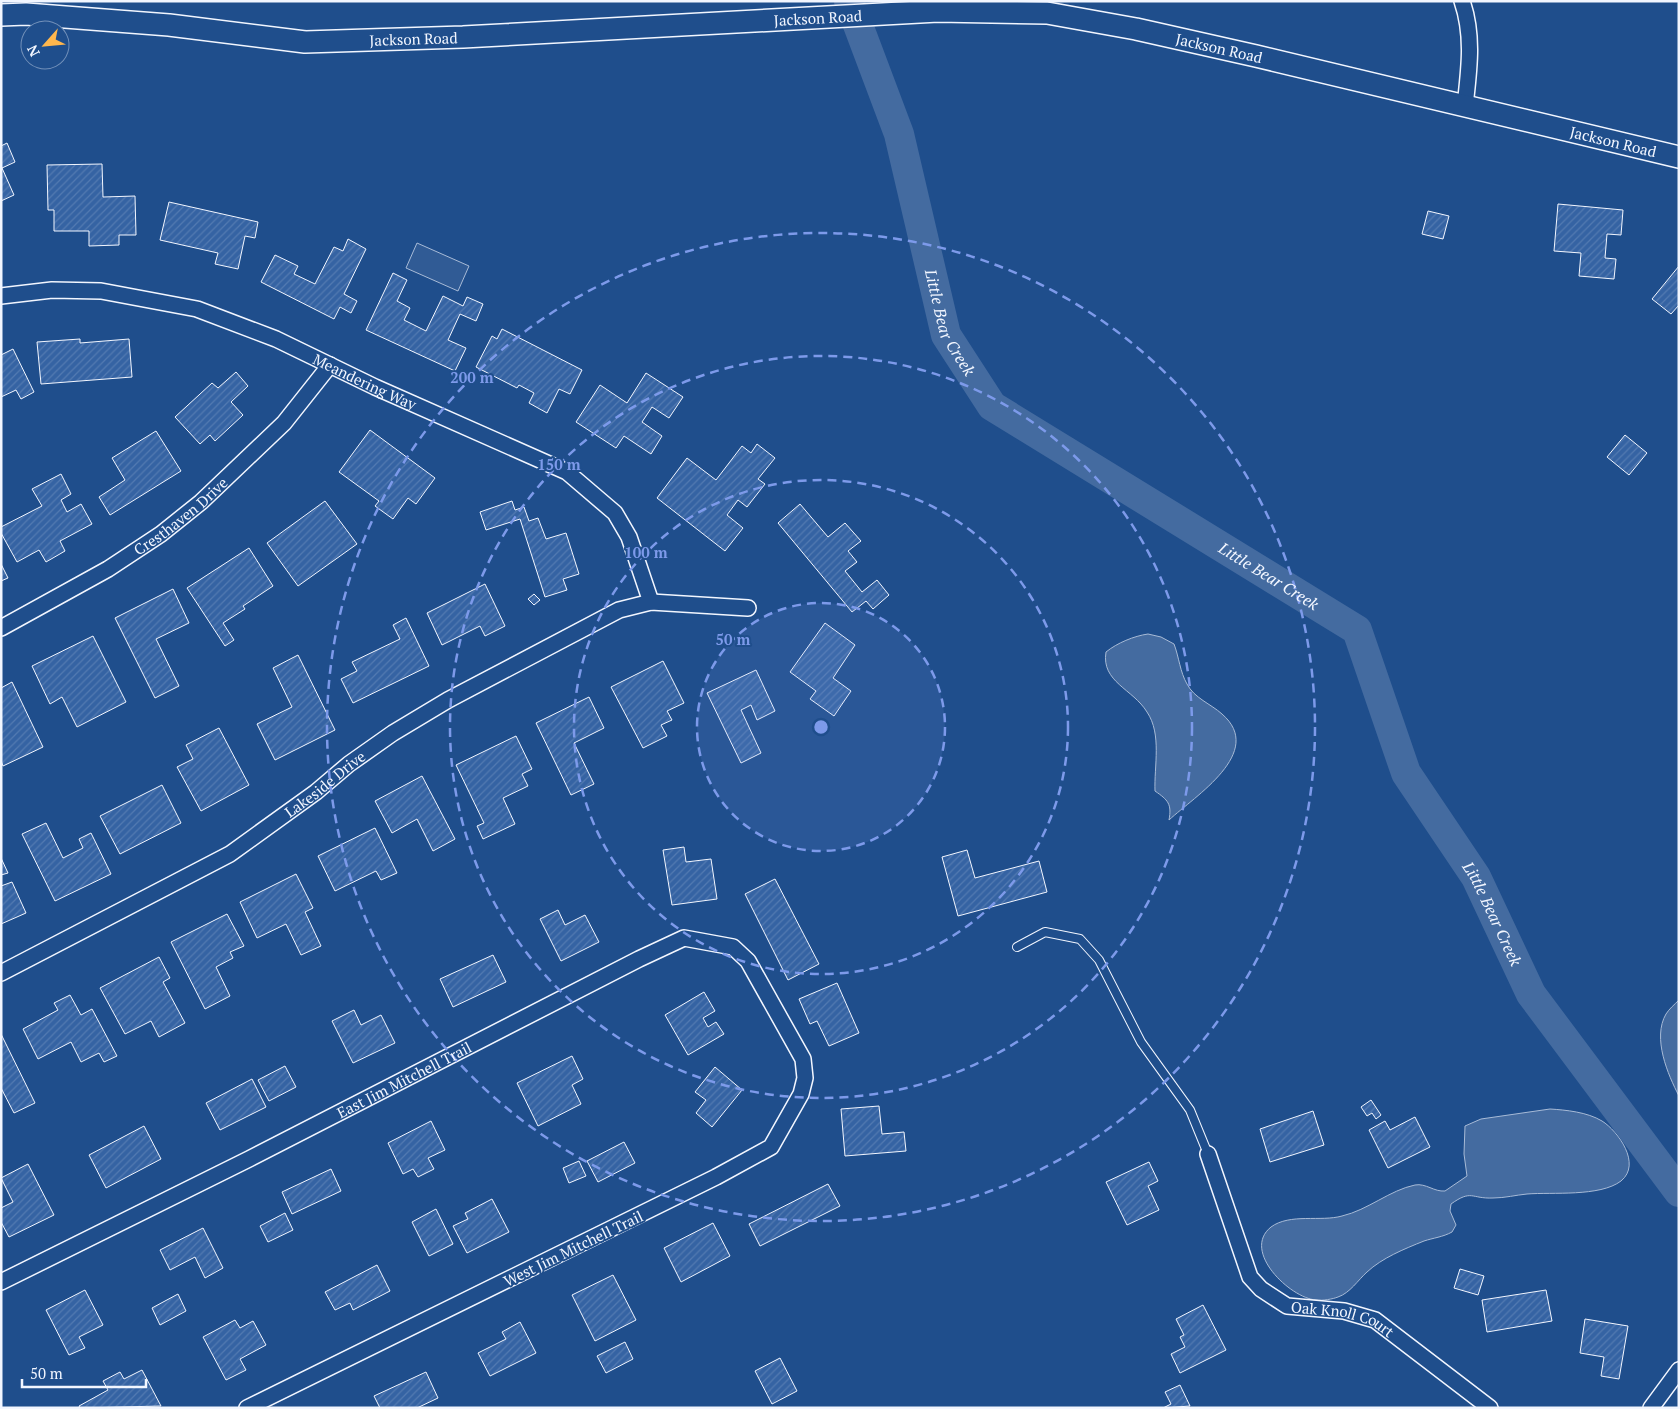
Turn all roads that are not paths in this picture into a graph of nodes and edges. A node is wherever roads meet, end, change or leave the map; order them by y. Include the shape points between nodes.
1 (1462, 1) edge
2 (1, 15) edge
3 (1465, 106) junction
4 (1679, 157) edge
5 (1, 296) edge
6 (330, 365) junction
7 (651, 602) junction
8 (748, 608) dead end
9 (1, 628) edge
10 (1018, 947) dead end
11 (1, 973) edge
12 (783, 1020) joint
13 (1208, 1154) joint
14 (1, 1282) edge
15 (1679, 1370) edge
16 (247, 1408) edge
17 (1490, 1408) edge
18 (1651, 1408) edge

1 - 3 street via 1469,22 1470,58
2 - 3 main road, Jackson Road via 169,25 304,42 463,37 938,11 1047,13 1145,31
3 - 4 main road, Jackson Road
5 - 6 street, Meandering Way via 52,290 101,291 197,309 276,339
6 - 7 street, Meandering Way via 567,472 615,513 629,537
6 - 9 street, Cresthaven Drive via 284,423 201,502 161,534 108,569
7 - 8 street, Lakeside Drive
7 - 11 street, Lakeside Drive via 620,610 448,700 349,764 230,854
10 - 13 lane via 1045,932 1080,940 1099,960 1141,1042 1190,1110
12 - 14 street, East Jim Mitchell Trail via 748,961 732,947 684,938
12 - 16 street, West Jim Mitchell Trail via 803,1059 805,1078 795,1105 771,1146 708,1181
13 - 17 street, Oak Knoll Court via 1250,1277 1261,1289 1287,1306 1344,1311 1375,1320
15 - 18 street

